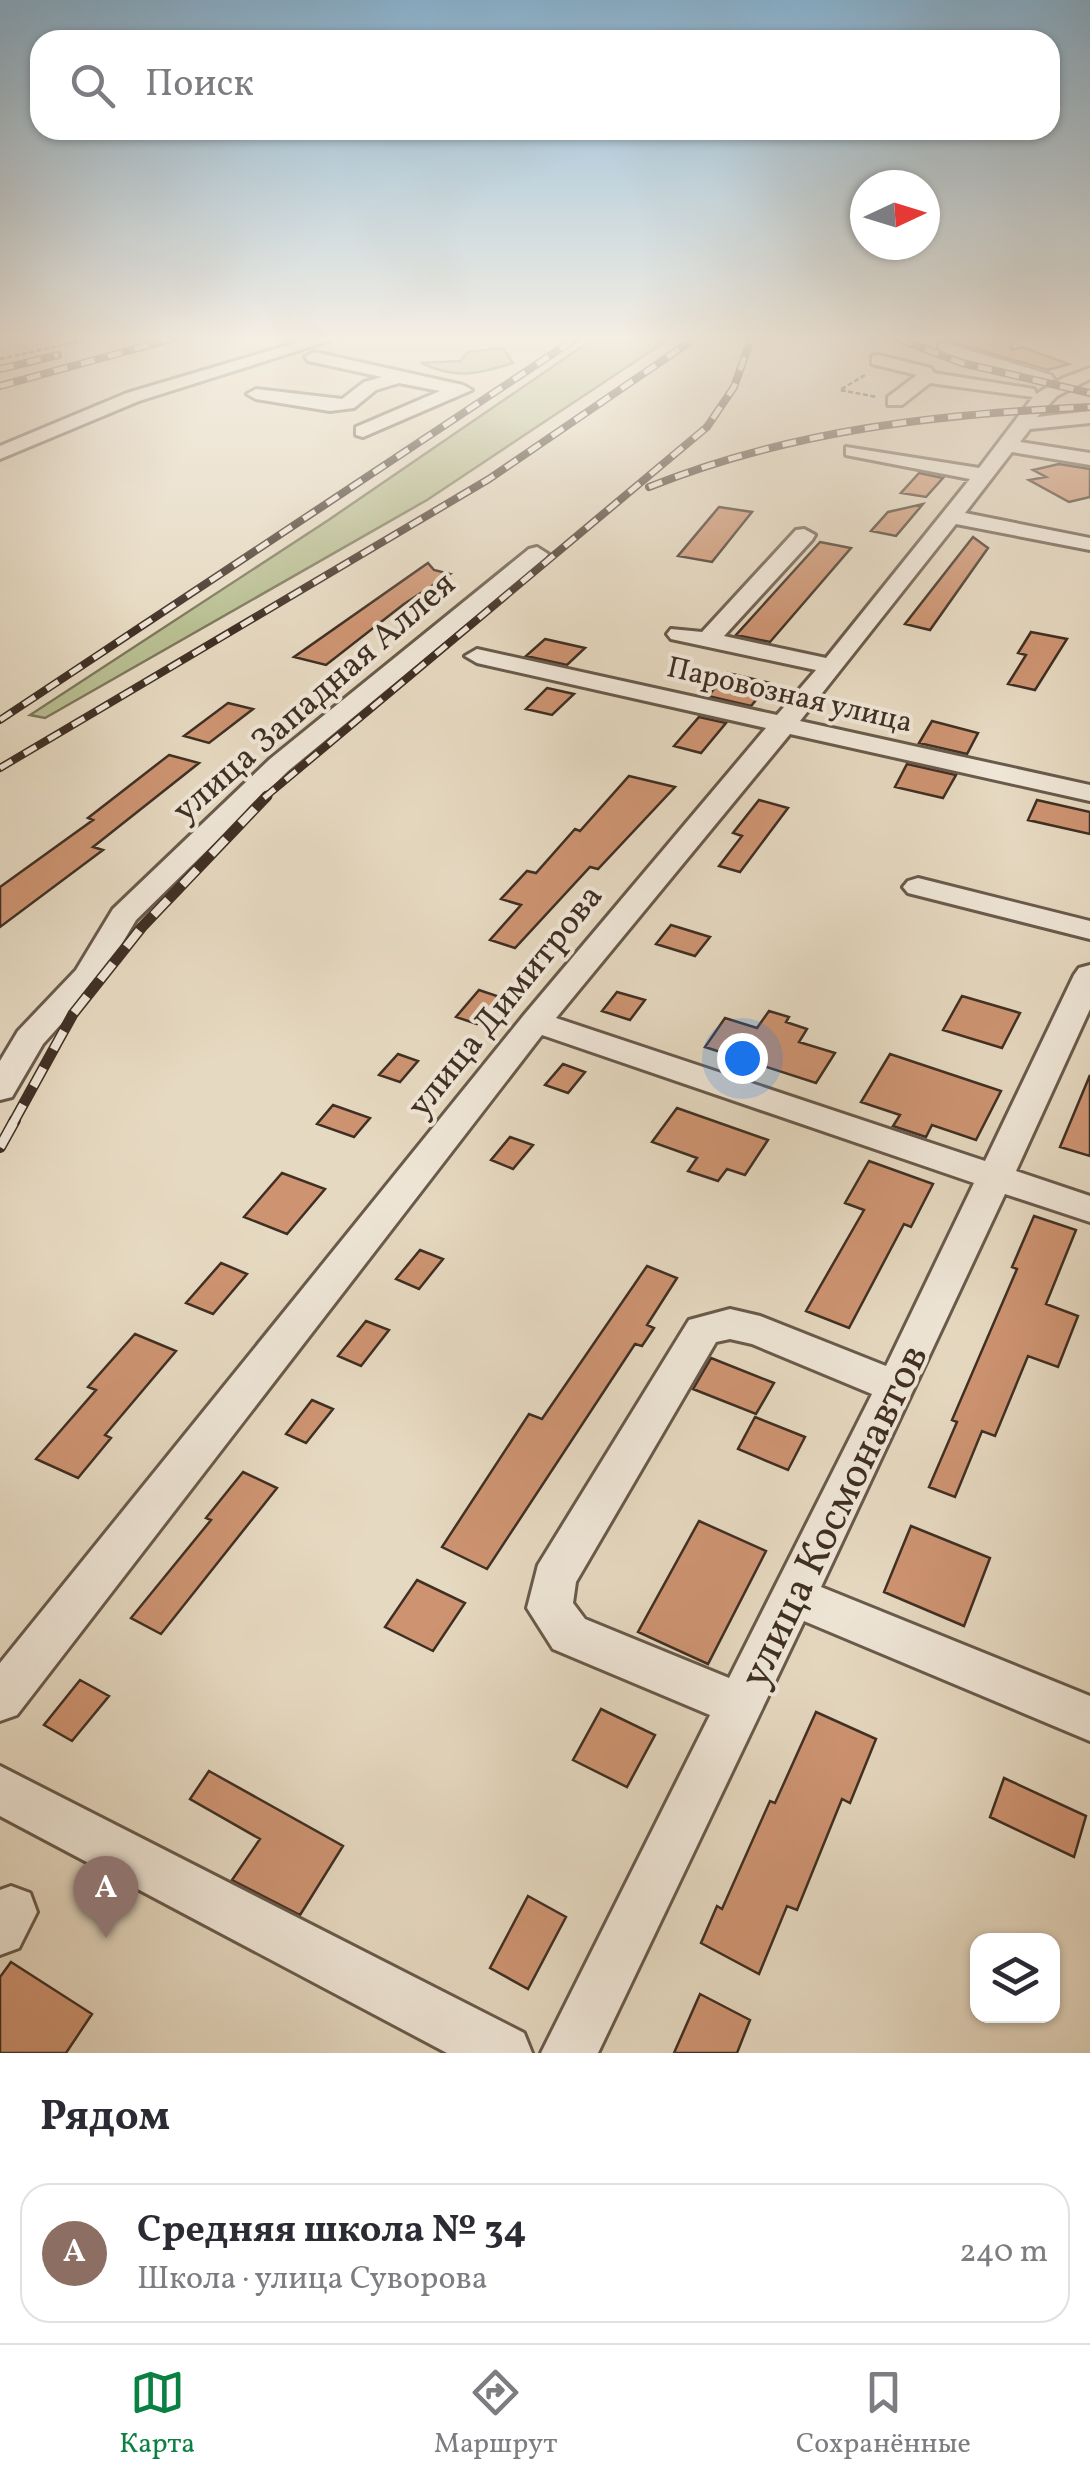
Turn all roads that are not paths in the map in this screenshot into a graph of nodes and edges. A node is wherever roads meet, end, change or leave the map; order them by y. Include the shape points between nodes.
1 (44, 435) edge
2 (1015, 435) edge
3 (1075, 435) edge
4 (854, 451) dead end
5 (0, 454) edge
6 (1090, 459) edge
7 (982, 475) junction
8 (951, 516) junction
9 (804, 535) dead end
10 (1090, 544) edge
11 (537, 554) dead end
12 (679, 634) dead end
13 (708, 640) junction
14 (477, 656) dead end
15 (832, 666) junction
16 (781, 726) junction
17 (1090, 793) edge
18 (918, 887) dead end
19 (1090, 930) edge
20 (1090, 975) edge
21 (535, 1022) junction
22 (0, 1089) edge
23 (996, 1176) junction
24 (1090, 1208) edge
25 (896, 1386) junction
26 (791, 1594) junction
27 (0, 1699) edge
28 (738, 1704) junction
29 (1090, 1719) edge
30 (0, 1790) edge
31 (504, 2053) edge
32 (569, 2053) edge

1 - 5 street
2 - 7 street, улица Димитрова
3 - 6 street
4 - 7 street
7 - 8 street, улица Димитрова
8 - 10 street
8 - 15 street, улица Димитрова
9 - 13 street
11 - 22 street, улица Западная Аллея via 279,765 124,916 88,975 30,1038
12 - 13 street
13 - 15 street
14 - 16 street, Паровозная улица
15 - 16 street, улица Димитрова
16 - 17 street, Паровозная улица
16 - 21 street, улица Димитрова
18 - 19 street
20 - 23 street, улица Космонавтов
21 - 23 street
21 - 27 street, улица Димитрова
23 - 24 street
23 - 25 street, улица Космонавтов
25 - 26 street, улица Космонавтов
25 - 28 street via 760,1332 730,1324 703,1330 554,1579 550,1608 569,1634
26 - 28 street, улица Космонавтов
26 - 29 street
28 - 32 street, улица Космонавтов
30 - 31 street

